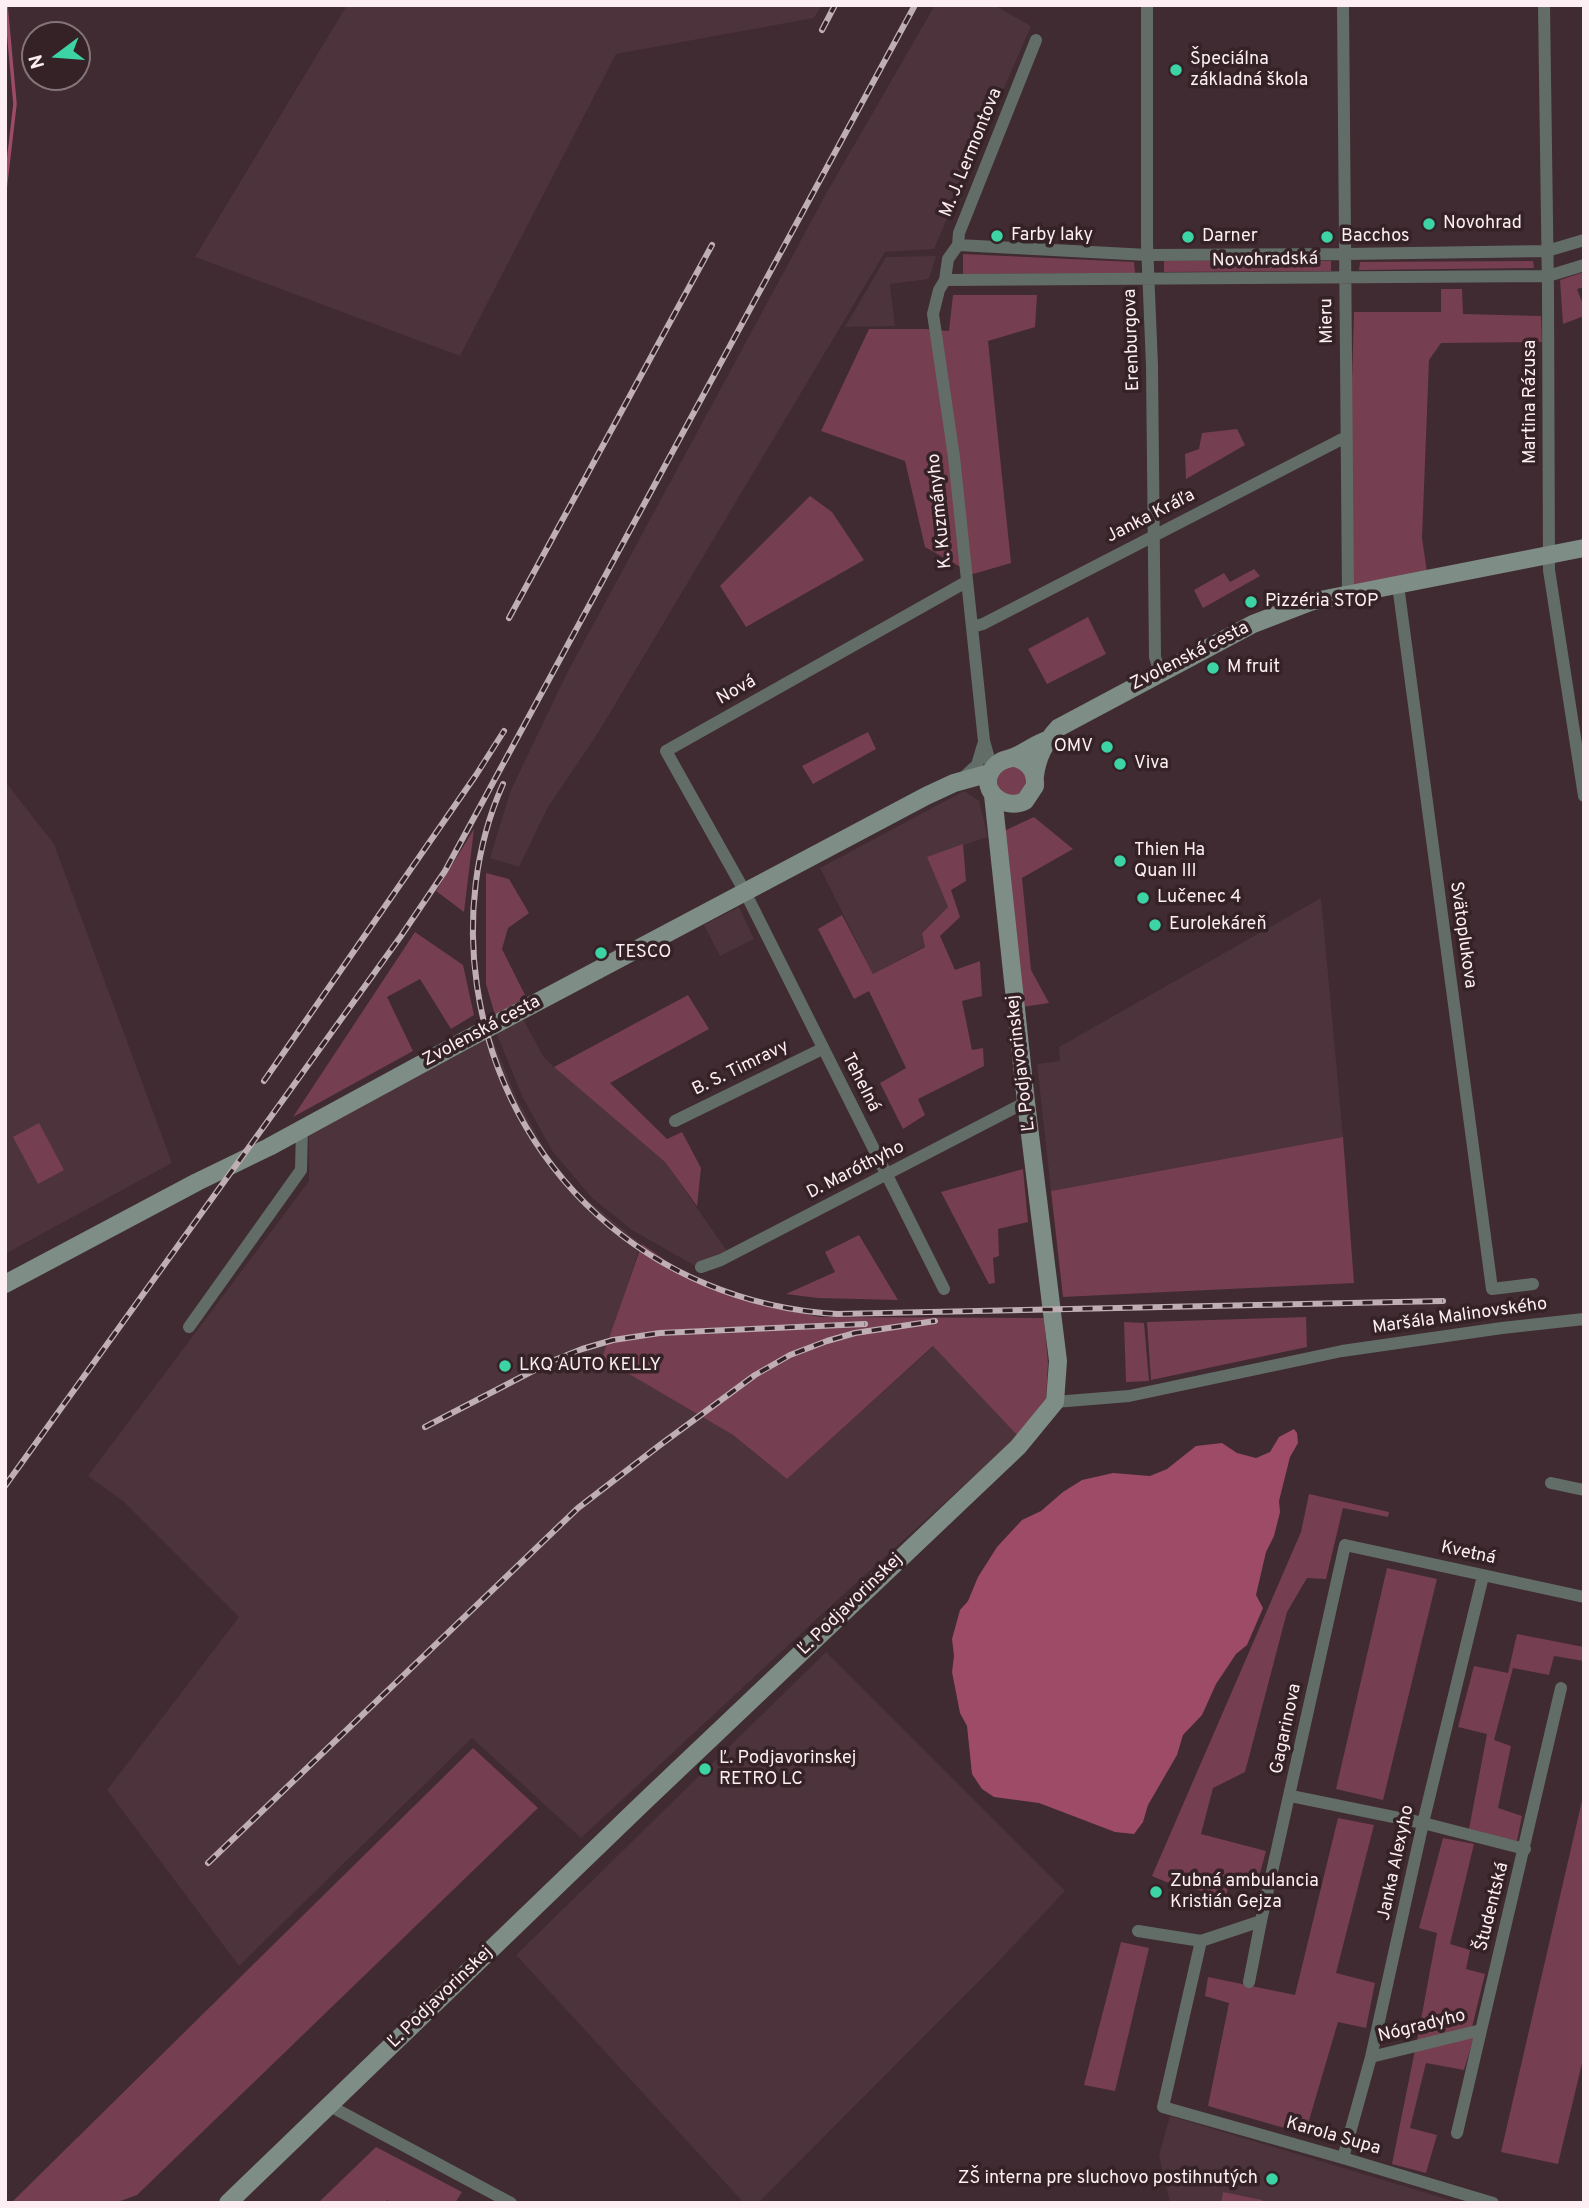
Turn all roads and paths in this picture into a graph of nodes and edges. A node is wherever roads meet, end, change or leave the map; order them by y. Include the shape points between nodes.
1 (1147, 5) edge
2 (1343, 5) edge
3 (1544, 5) edge
4 (1037, 40) dead end
5 (1584, 240) edge
6 (958, 245) junction
7 (1547, 251) junction
8 (1345, 254) junction
9 (1148, 255) junction
10 (1584, 265) edge
11 (1548, 276) junction
12 (1345, 277) junction
13 (946, 280) junction
14 (1148, 280) junction
15 (1346, 437) junction
16 (1153, 536) junction
17 (1584, 548) edge
18 (1549, 554) junction
19 (966, 582) junction
20 (1398, 585) junction
21 (1348, 594) junction
22 (972, 627) junction
23 (1160, 673) junction
24 (1047, 740) junction
25 (984, 741) junction
26 (1580, 744) edge
27 (998, 774) junction
28 (1035, 776) junction
29 (959, 781) junction
30 (1584, 796) edge
31 (1013, 805) junction
32 (997, 831) junction
33 (745, 892) junction
34 (822, 1049) junction
35 (1026, 1102) junction
36 (676, 1121) dead end
37 (302, 1128) junction
38 (888, 1175) junction
39 (701, 1267) dead end
40 (1534, 1283) dead end
41 (5, 1284) edge
42 (944, 1289) dead end
43 (1584, 1320) edge
44 (189, 1327) dead end
45 (1055, 1402) junction
46 (1551, 1483) dead end
47 (1584, 1490) edge
48 (1345, 1545) joint
49 (1483, 1576) junction
50 (1584, 1597) edge
51 (1561, 1688) dead end
52 (1291, 1796) junction
53 (1423, 1823) junction
54 (1525, 1849) junction
55 (1261, 1921) junction
56 (1138, 1931) dead end
57 (1200, 1941) junction
58 (1249, 1982) dead end
59 (1481, 2030) junction
60 (1371, 2057) junction
61 (330, 2106) junction
62 (1457, 2133) dead end
63 (1343, 2158) junction
64 (228, 2203) edge
65 (511, 2203) edge
66 (1493, 2203) edge

1 - 9 street, Erenburgova
2 - 8 street, Mieru
3 - 7 street, Martina Rázusa
4 - 6 street, M. J. Lermontova
5 - 7 street, Novohradská
6 - 9 street, Novohradská
6 - 13 street, M. J. Lermontova via 948,259
7 - 8 street, Novohradská
7 - 11 street, Martina Rázusa
8 - 9 street, Novohradská
8 - 12 street, Mieru
9 - 14 street, Erenburgova
10 - 11 street, Novohradská
11 - 12 street, Novohradská
11 - 18 street, Martina Rázusa
12 - 14 street, Novohradská
12 - 15 street, Mieru
13 - 14 street, Novohradská
13 - 19 street, K. Kuzmányho via 933,314
14 - 16 street, Erenburgova
15 - 16 street, Janka Kráľa
15 - 21 street, Mieru
16 - 22 street, Janka Kráľa
16 - 23 street, Erenburgova via 1155,657
17 - 18 street, Zvolenská cesta
18 - 20 street, Zvolenská cesta
18 - 26 street, Martina Rázusa
19 - 22 street, K. Kuzmányho
19 - 33 street, Nová via 666,751
20 - 21 street, Zvolenská cesta
20 - 40 street, Svätoplukova via 1492,1289
21 - 23 street, Zvolenská cesta via 1284,611
22 - 25 street, K. Kuzmányho
23 - 24 street, Zvolenská cesta via 1058,728
24 - 27 street, Zvolenská cesta via 1032,746
24 - 28 street
25 - 27 street
25 - 29 street via 977,765
26 - 30 street, Martina Rázusa
27 - 28 street via 1028,764
27 - 29 street, Zvolenská cesta
27 - 31 street via 1002,803
27 - 32 street, Ľ. Podjavorinskej
28 - 31 street via 1030,797
29 - 33 street, Zvolenská cesta
31 - 32 street
32 - 35 street, Ľ. Podjavorinskej
33 - 34 street, Tehelná
33 - 37 street, Zvolenská cesta
34 - 36 street, B. S. Timravy
34 - 38 street, Tehelná
35 - 38 street, D. Maróthyho
35 - 45 street, Ľ. Podjavorinskej via 1058,1361
37 - 41 street, Zvolenská cesta
37 - 44 street via 301,1170
38 - 39 street, D. Maróthyho
38 - 42 street, Tehelná
43 - 45 street, Maršála Malinovského via 1342,1351 1129,1396
45 - 61 street, Ľ. Podjavorinskej via 1018,1447
46 - 47 street
48 - 49 street, Kvetná
48 - 52 street, Gagarinova
49 - 50 street, Kvetná
49 - 53 street, Janka Alexyho
51 - 54 street, Študentská
52 - 53 street
52 - 55 street, Gagarinova
53 - 54 street
53 - 60 street, Janka Alexyho
54 - 59 street, Študentská
55 - 57 street
55 - 58 street, Gagarinova
56 - 57 street
57 - 63 street, Karola Supa via 1163,2107
59 - 60 street, Nógradyho
59 - 62 street, Študentská
60 - 63 street, Janka Alexyho
61 - 64 street, Ľ. Podjavorinskej
61 - 65 street
63 - 66 street, Karola Supa

